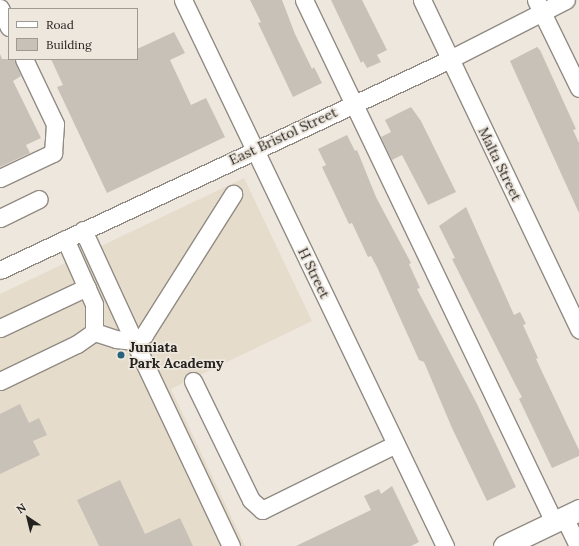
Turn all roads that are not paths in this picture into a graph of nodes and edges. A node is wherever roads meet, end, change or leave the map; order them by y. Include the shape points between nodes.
1 (183, 0) edge
2 (304, 0) edge
3 (422, 0) edge
4 (566, 0) edge
5 (539, 6) edge
6 (0, 8) edge
7 (8, 25) edge
8 (450, 59) junction
9 (24, 60) edge
10 (579, 88) edge
11 (354, 103) junction
12 (254, 149) junction
13 (0, 178) edge
14 (233, 194) dead end
15 (39, 199) dead end
16 (0, 218) edge
17 (83, 230) junction
18 (65, 239) junction
19 (0, 270) edge
20 (87, 287) junction
21 (0, 328) edge
22 (579, 329) edge
23 (94, 332) junction
24 (134, 341) junction
25 (0, 381) edge
26 (193, 381) dead end
27 (396, 444) junction
28 (566, 516) edge
29 (231, 546) edge
30 (445, 546) edge
31 (504, 546) edge
32 (578, 546) edge

1 - 12 street, H Street
2 - 11 street
3 - 8 street, Malta Street
4 - 5 street, East Bristol Street
5 - 8 street, East Bristol Street
5 - 10 street
6 - 7 street
8 - 11 street, East Bristol Street
8 - 22 street, Malta Street
9 - 13 street via 55,124 53,153
11 - 12 street, East Bristol Street
11 - 28 street
12 - 17 street, East Bristol Street
12 - 27 street, H Street
14 - 24 street via 144,335
15 - 16 street
17 - 18 street, East Bristol Street
17 - 24 street
18 - 19 street, East Bristol Street
18 - 20 street
20 - 21 street
20 - 23 street via 94,304
23 - 24 street
23 - 25 street via 76,344
24 - 29 street
26 - 27 street via 251,500 262,510
27 - 30 street, H Street
28 - 31 main road
28 - 32 street

